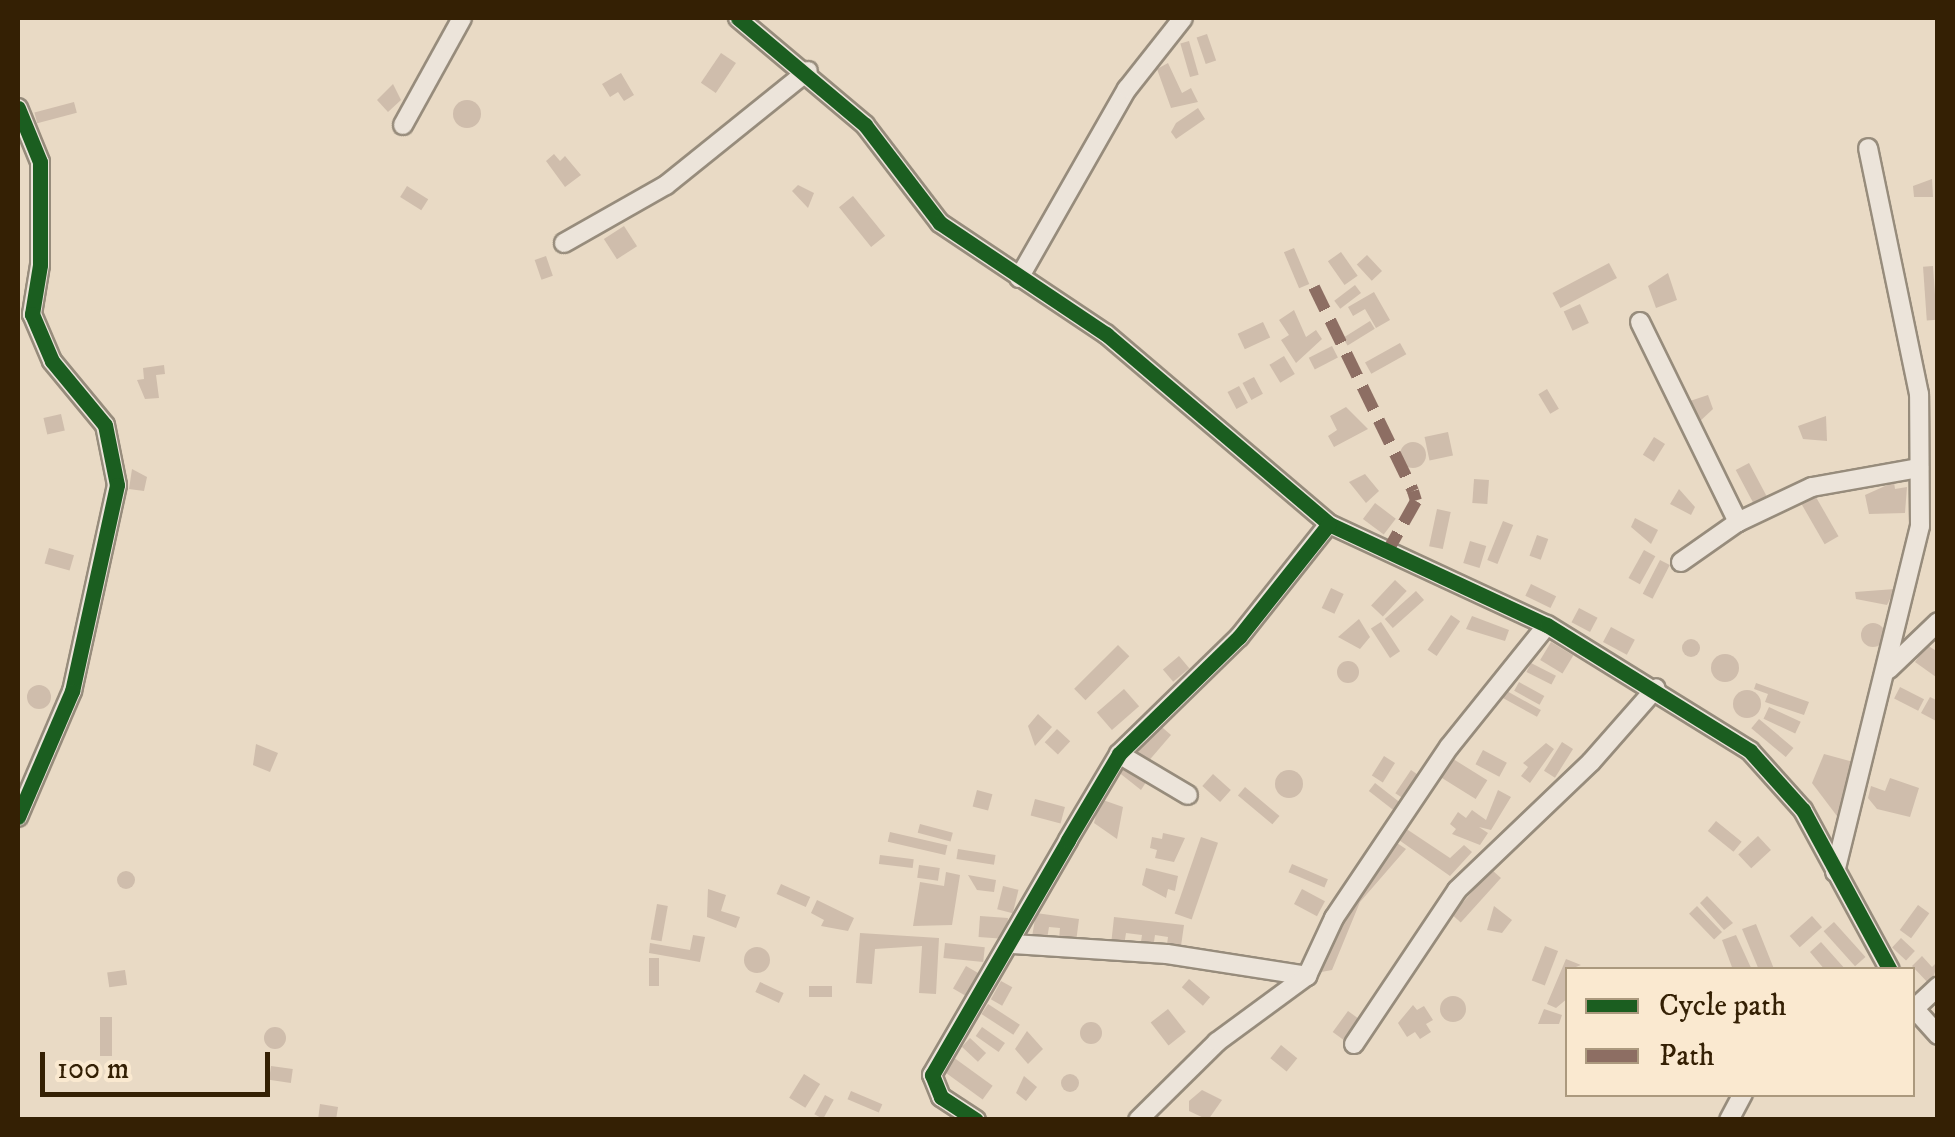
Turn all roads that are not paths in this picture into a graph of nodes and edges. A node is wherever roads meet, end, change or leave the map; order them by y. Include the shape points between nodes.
1 (462, 18) edge
2 (738, 18) edge
3 (1182, 18) edge
4 (808, 71) junction
5 (18, 108) edge
6 (404, 126) dead end
7 (1868, 148) dead end
8 (564, 242) dead end
9 (1019, 278) junction
10 (1640, 322) dead end
11 (1920, 468) junction
12 (1738, 522) junction
13 (1329, 524) junction
14 (1680, 562) dead end
15 (1938, 622) edge
16 (1547, 624) junction
17 (1889, 670) junction
18 (1656, 688) junction
19 (1119, 754) junction
20 (1188, 794) dead end
21 (18, 817) edge
22 (1835, 872) junction
23 (1013, 944) junction
24 (1888, 967) edge
25 (1307, 976) junction
26 (1938, 987) edge
27 (1915, 1006) edge
28 (1915, 1010) edge
29 (1938, 1035) edge
30 (1354, 1044) dead end
31 (1741, 1097) edge
32 (976, 1120) edge
33 (1138, 1120) edge
34 (1729, 1120) edge

1 - 6 street
2 - 4 street
3 - 9 street via 1127,89
4 - 8 street via 666,185
4 - 9 street via 866,126 940,223
5 - 21 street via 40,162 40,265 32,314 52,361 105,425 118,485 72,691
7 - 11 street via 1919,394
9 - 13 street via 1106,334
10 - 12 street
11 - 12 street via 1812,487
11 - 17 street via 1920,526
12 - 14 street
13 - 16 street
13 - 19 street via 1239,637
15 - 17 street
16 - 18 street
16 - 25 street via 1449,747 1334,918
17 - 22 street
18 - 22 street via 1780,779
18 - 30 street via 1590,762 1456,890
19 - 20 street
19 - 23 street
22 - 24 street
23 - 25 street via 1167,954
23 - 32 street via 932,1075 941,1097
25 - 33 street via 1217,1042
26 - 27 street
28 - 29 street
31 - 34 street

